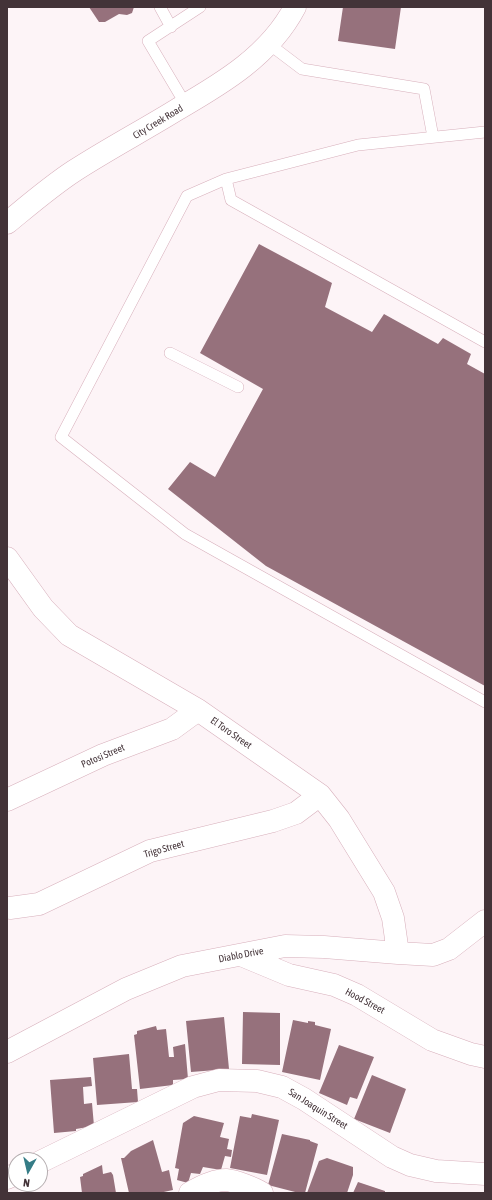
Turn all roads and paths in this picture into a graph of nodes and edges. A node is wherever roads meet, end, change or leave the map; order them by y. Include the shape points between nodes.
1 (160, 7) edge
2 (200, 7) edge
3 (295, 7) edge
4 (171, 27) junction
5 (269, 44) junction
6 (186, 105) junction
7 (485, 132) edge
8 (433, 137) junction
9 (226, 179) junction
10 (7, 223) edge
11 (485, 342) edge
12 (170, 353) dead end
13 (238, 386) dead end
14 (7, 558) edge
15 (485, 702) edge
16 (198, 710) junction
17 (320, 795) junction
18 (7, 800) edge
19 (10, 908) dead end
20 (485, 921) edge
21 (398, 954) junction
22 (241, 955) junction
23 (7, 1052) edge
24 (485, 1056) edge
25 (48, 1158) edge
26 (485, 1174) edge
27 (190, 1193) edge
28 (262, 1193) edge

1 - 4 lane
2 - 4 lane
3 - 5 street, City Creek Road
4 - 6 lane via 148,41
5 - 6 street, City Creek Road via 236,73
5 - 8 lane via 302,69 424,89
6 - 10 street, City Creek Road via 73,171
7 - 8 lane
8 - 9 lane via 358,145
9 - 11 lane via 231,200
9 - 15 lane via 188,196 61,437 185,534
12 - 13 lane
14 - 16 street, El Toro Street via 43,608 69,635
16 - 17 street, El Toro Street
16 - 18 street, Potosi Street via 172,729 103,755
17 - 19 street, Trigo Street via 296,813 150,851 40,904
17 - 21 street, El Toro Street via 339,819 384,892 394,918
20 - 21 street, Diablo Drive via 449,949 433,955
21 - 22 street, Diablo Drive via 285,946
22 - 23 street, Diablo Drive via 182,966 126,989
22 - 24 street, Hood Street via 289,975 334,985 351,992 432,1040 471,1054
25 - 26 street, San Joaquin Street via 193,1087 219,1080 256,1081 282,1087 392,1157 410,1165 436,1171
27 - 28 street via 203,1185 226,1180

